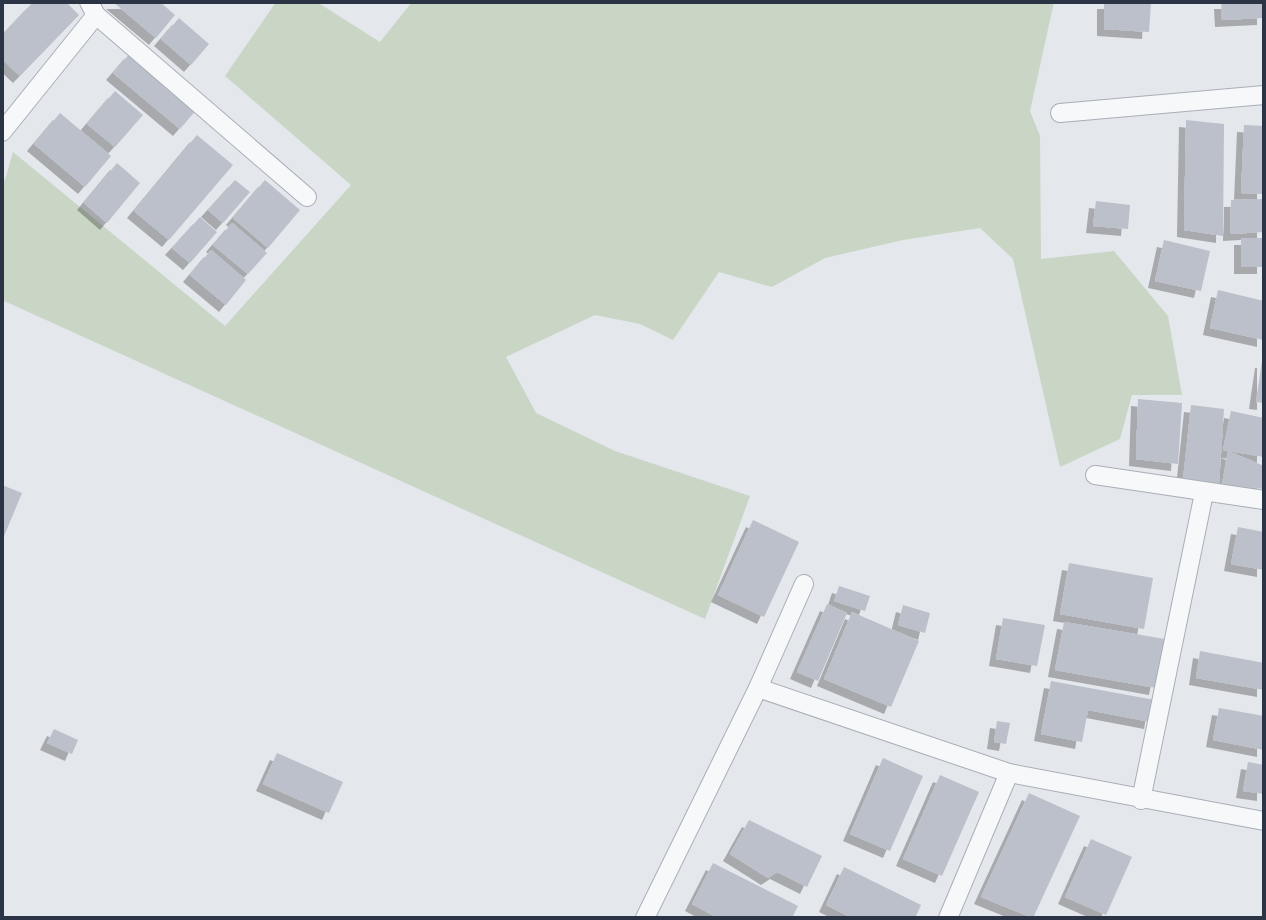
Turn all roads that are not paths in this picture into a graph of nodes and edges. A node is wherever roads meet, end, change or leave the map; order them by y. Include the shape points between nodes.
1 (93, 9) edge
2 (1264, 95) edge
3 (1060, 113) dead end
4 (2, 132) edge
5 (307, 197) dead end
6 (1095, 475) dead end
7 (1204, 493) junction
8 (1264, 500) edge
9 (804, 584) dead end
10 (758, 688) junction
11 (1009, 773) junction
12 (1141, 800) junction
13 (1264, 821) edge
14 (645, 918) edge
15 (948, 918) edge

1 - 4 street
1 - 5 street
2 - 3 street
6 - 7 street
7 - 8 street
7 - 12 street
9 - 10 street
10 - 11 street
10 - 14 street
11 - 12 street
11 - 15 street
12 - 13 street

